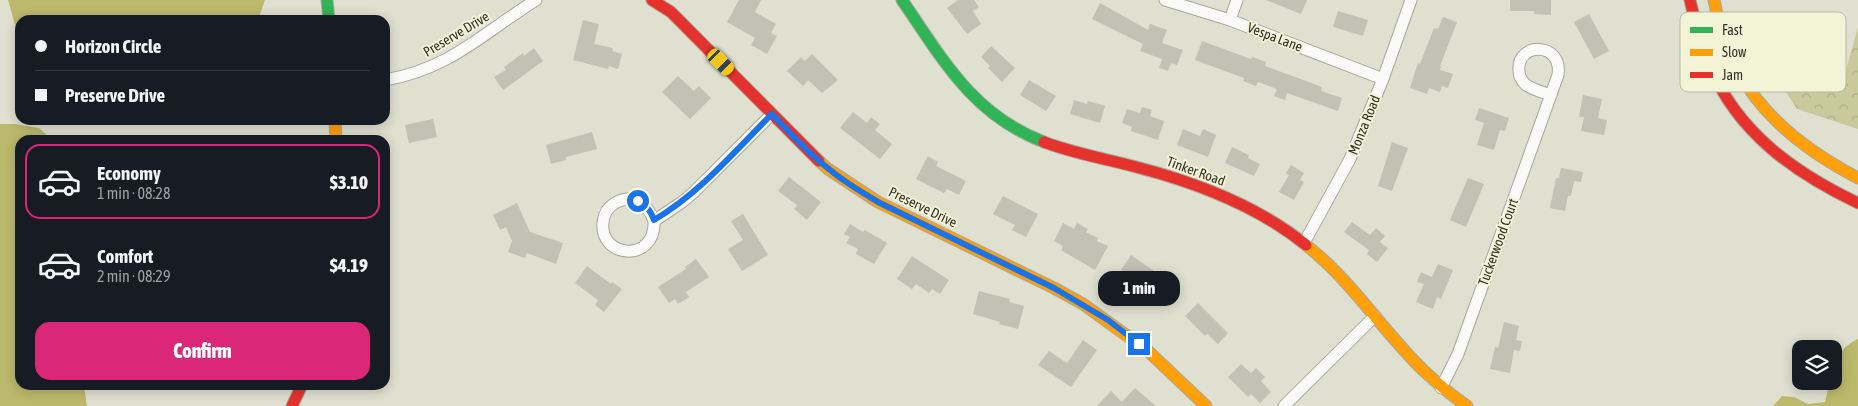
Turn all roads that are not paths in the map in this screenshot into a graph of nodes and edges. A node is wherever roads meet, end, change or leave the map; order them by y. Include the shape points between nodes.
1 (327, 0) edge
2 (536, 0) edge
3 (652, 0) edge
4 (902, 0) edge
5 (1165, 0) edge
6 (1237, 0) edge
7 (1411, 0) edge
8 (328, 15) edge
9 (1230, 20) junction
10 (390, 79) edge
11 (1383, 79) junction
12 (1724, 92) edge
13 (1751, 92) edge
14 (1551, 95) dead end
15 (772, 114) junction
16 (1858, 178) edge
17 (1858, 203) edge
18 (654, 220) junction
19 (1304, 243) junction
20 (1375, 316) junction
21 (1441, 388) junction
22 (300, 390) edge
23 (292, 406) edge
24 (1206, 406) edge
25 (1284, 406) edge
26 (1466, 406) edge

1 - 8 main road
2 - 10 street, Preserve Drive via 451,58 418,73
3 - 15 main road, Preserve Drive via 677,18
4 - 19 main road, Tinker Road via 974,98 1024,134 1212,191 1266,217
5 - 9 street, Vespa Lane
6 - 9 street
7 - 11 street, Monza Road
9 - 11 street, Vespa Lane
11 - 19 street, Monza Road via 1350,159
12 - 17 main road via 1764,144 1822,186
13 - 16 main road via 1796,142
14 - 21 street, Tuckerwood Court via 1458,354
15 - 18 street via 694,192
15 - 24 main road, Preserve Drive via 828,169 878,202 1054,288 1108,320
18 - 18 street via 655,229 648,244 633,251 616,248 602,229 606,211 620,200 629,199 646,205
19 - 20 main road, Tinker Road via 1342,277
20 - 21 main road, Tinker Road
20 - 25 street
21 - 26 main road, Tinker Road
22 - 23 main road

